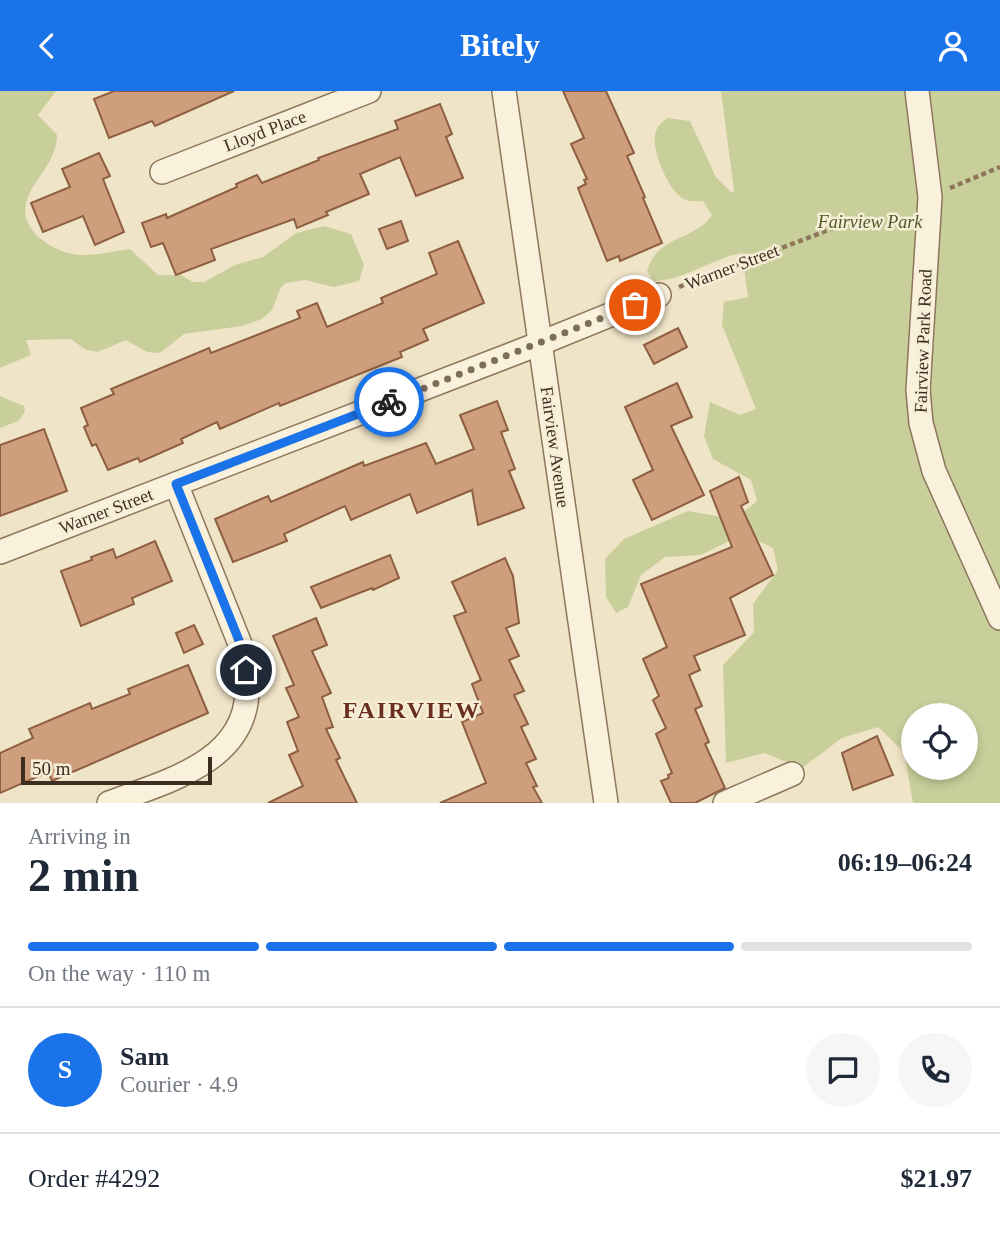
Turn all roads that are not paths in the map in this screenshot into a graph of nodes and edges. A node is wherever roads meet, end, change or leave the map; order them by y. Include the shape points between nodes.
1 (369, 91) edge
2 (504, 91) edge
3 (917, 91) edge
4 (162, 173) dead end
5 (659, 295) road end
6 (541, 343) junction
7 (176, 484) junction
8 (0, 552) edge
9 (1000, 618) edge
10 (792, 774) dead end
11 (109, 803) edge
12 (606, 803) edge
13 (725, 803) edge

1 - 4 street, Lloyd Place
2 - 6 street, Fairview Avenue
3 - 9 street, Fairview Park Road via 930,197 918,390 921,423 934,471
5 - 6 street, Warner Street
6 - 7 street, Warner Street
6 - 12 street, Fairview Avenue
7 - 8 street, Warner Street
7 - 11 street via 240,643 246,670 245,708 229,741 201,766
10 - 13 street

